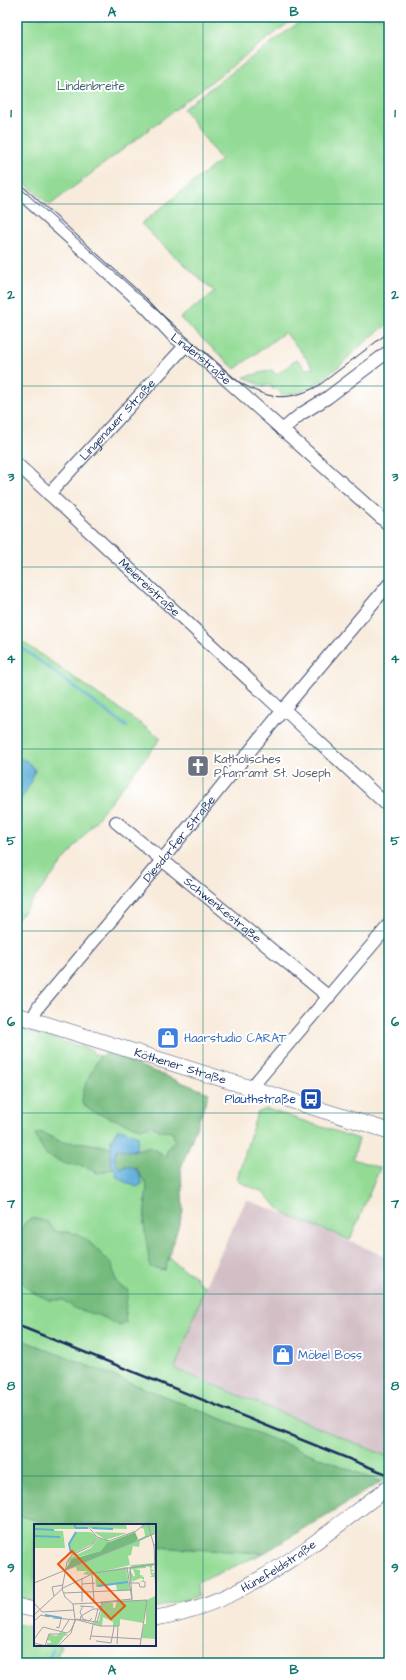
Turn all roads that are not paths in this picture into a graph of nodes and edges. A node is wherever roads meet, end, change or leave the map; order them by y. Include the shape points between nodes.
1 (17, 190) edge
2 (185, 346) junction
3 (389, 351) edge
4 (282, 430) junction
5 (17, 464) edge
6 (49, 494) junction
7 (389, 525) edge
8 (389, 584) edge
9 (283, 710) junction
10 (389, 807) edge
11 (116, 822) dead end
12 (162, 860) junction
13 (389, 925) edge
14 (329, 997) junction
15 (17, 1015) edge
16 (32, 1019) junction
17 (251, 1088) junction
18 (389, 1131) edge
19 (389, 1487) edge
20 (17, 1606) edge
21 (34, 1610) edge
22 (156, 1618) edge

1 - 2 street, Lindenstraße via 145,306
2 - 4 street, Lindenstraße via 201,357
2 - 6 street, Lingenauer Straße
3 - 4 street
4 - 7 street, Lindenstraße
5 - 6 street, Meiereistraße
6 - 9 street, Meiereistraße
8 - 9 street, Diesdorfer Straße
9 - 10 street, Meiereistraße
9 - 12 street, Diesdorfer Straße
11 - 12 street, Schwenkestraße
12 - 14 street, Schwenkestraße
12 - 16 street, Diesdorfer Straße via 39,1006
13 - 14 street
14 - 17 street
15 - 16 main road, Köthener Straße
16 - 17 main road, Köthener Straße
17 - 18 main road, Köthener Straße
19 - 22 main road, Hünefeldstraße via 294,1558 242,1590 202,1607
20 - 21 main road

